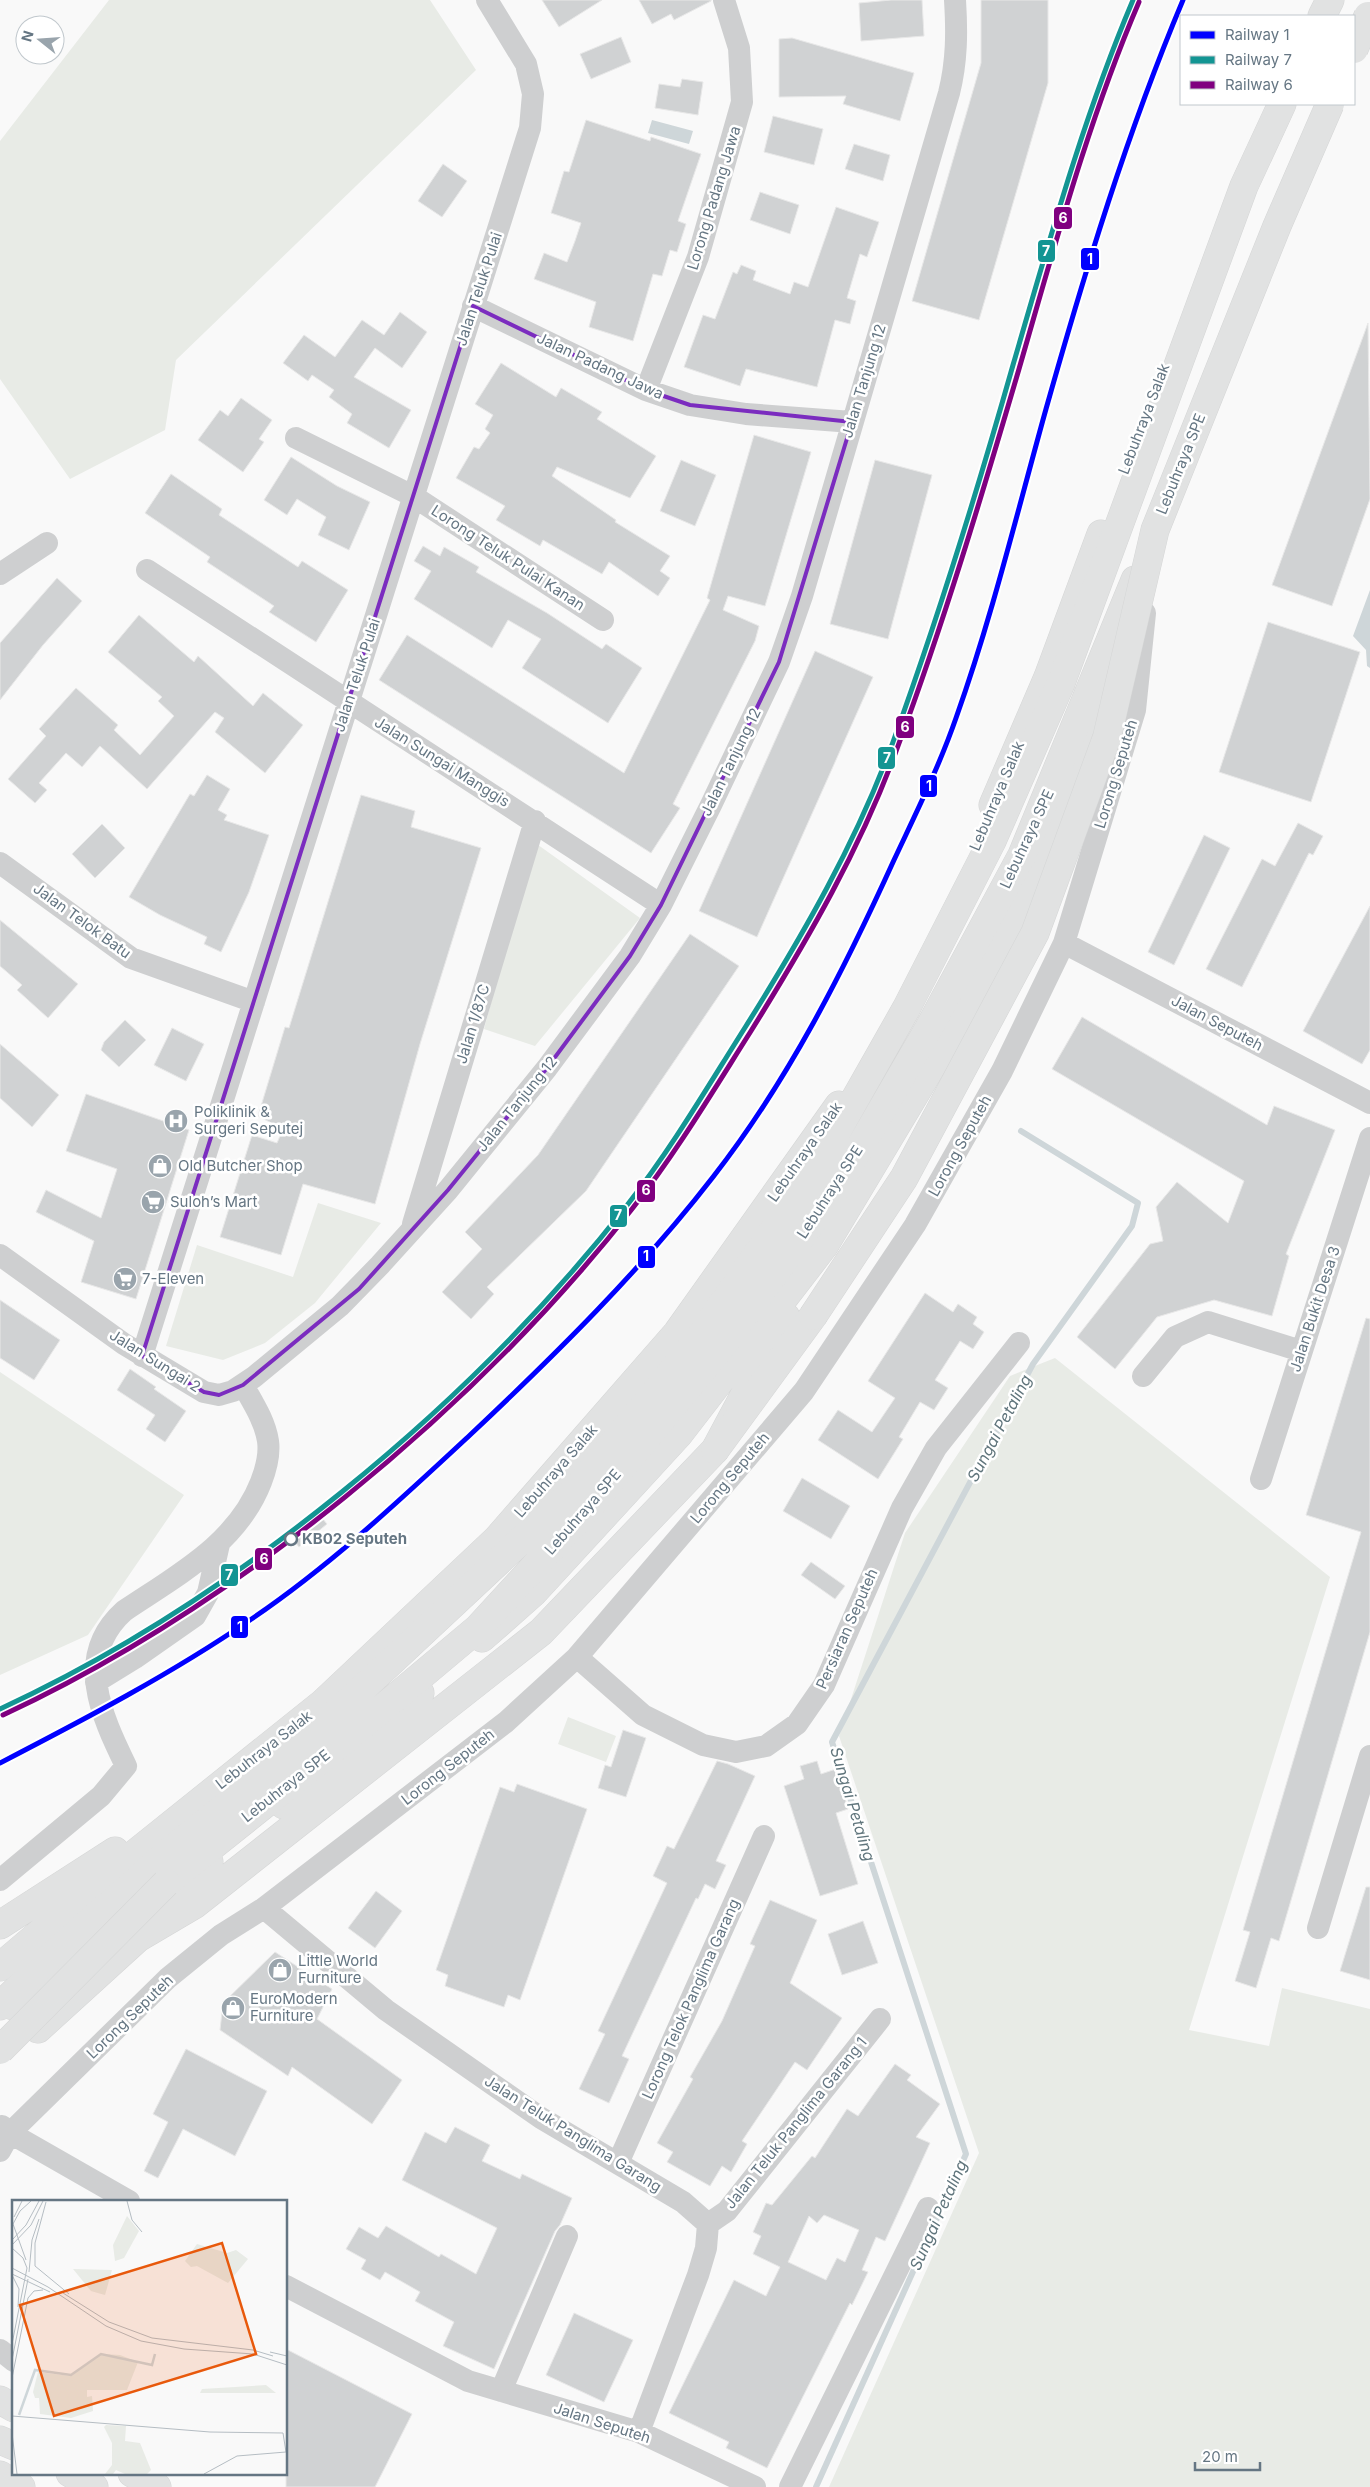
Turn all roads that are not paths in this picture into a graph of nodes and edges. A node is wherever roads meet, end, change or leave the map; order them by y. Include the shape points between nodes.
1 (487, 0) edge
2 (724, 0) edge
3 (956, 0) edge
4 (1370, 15) edge
5 (1355, 47) edge
6 (1274, 105) edge
7 (1282, 105) edge
8 (1329, 105) edge
9 (1329, 105) edge
10 (473, 306) junction
11 (646, 390) junction
12 (852, 422) junction
13 (296, 438) dead end
14 (413, 496) junction
15 (1155, 530) junction
16 (47, 543) dead end
17 (147, 570) dead end
18 (0, 574) edge
19 (1147, 590) junction
20 (603, 620) dead end
21 (348, 702) junction
22 (535, 821) junction
23 (0, 863) edge
24 (661, 905) junction
25 (1064, 943) junction
26 (254, 1002) junction
27 (1370, 1103) edge
28 (1370, 1138) edge
29 (412, 1227) junction
30 (824, 1246) junction
31 (0, 1256) edge
32 (1019, 1344) dead end
33 (1301, 1351) junction
34 (142, 1356) junction
35 (1143, 1376) dead end
36 (243, 1385) junction
37 (715, 1450) junction
38 (1261, 1479) dead end
39 (219, 1544) junction
40 (577, 1657) junction
41 (96, 1682) junction
42 (1370, 1756) edge
43 (236, 1772) junction
44 (764, 1836) dead end
45 (209, 1862) junction
46 (0, 1880) edge
47 (264, 1908) junction
48 (0, 1924) edge
49 (1318, 1928) dead end
50 (138, 1938) junction
51 (0, 1967) edge
52 (0, 2006) edge
53 (0, 2017) edge
54 (880, 2019) dead end
55 (0, 2050) edge
56 (0, 2063) edge
57 (4, 2137) edge
58 (618, 2163) junction
59 (127, 2200) edge
60 (928, 2208) dead end
61 (708, 2224) junction
62 (567, 2236) dead end
63 (288, 2287) edge
64 (0, 2350) edge
65 (12, 2359) edge
66 (501, 2391) junction
67 (0, 2400) edge
68 (12, 2407) edge
69 (639, 2432) junction
70 (0, 2440) edge
71 (12, 2445) edge
72 (39, 2474) edge
73 (72, 2474) edge
74 (134, 2474) edge
75 (155, 2474) edge
76 (0, 2475) edge
77 (21, 2487) edge
78 (33, 2487) edge
79 (94, 2487) edge
80 (158, 2487) edge
81 (168, 2487) edge
82 (755, 2487) edge
83 (790, 2487) edge

1 - 10 street, Jalan Teluk Pulai via 526,64 533,94 530,128
2 - 11 street, Lorong Padang Jawa via 739,48 742,102 698,256
3 - 12 street, Jalan Tanjung 12 via 955,67 949,93
4 - 5 main road, bridge
6 - 43 main road, Lebuhraya Salak via 1211,242 1048,677 944,918 832,1118 677,1333 497,1539 323,1703
7 - 52 main road, Lebuhraya SPE via 1244,186 1057,692 992,841 906,1009 812,1175 699,1338 577,1488 316,1732 164,1856
8 - 15 main road, Lebuhraya SPE, bridge via 1276,226
9 - 19 main road via 1251,274
10 - 11 street, Jalan Padang Jawa
10 - 14 street, Jalan Teluk Pulai
11 - 12 street, Jalan Padang Jawa via 699,407
12 - 24 street, Jalan Tanjung 12 via 780,662
13 - 14 street, Lorong Teluk Pulai Kanan
14 - 20 street, Lorong Teluk Pulai Kanan
14 - 21 street, Jalan Teluk Pulai
15 - 37 main road, bridge via 1107,737 1035,933 904,1178 813,1316
15 - 55 main road, Lebuhraya SPE, bridge via 1022,855 929,1028 834,1192 718,1351 592,1504 478,1628 172,1877
16 - 18 street
17 - 21 street, Jalan Sungai Manggis
19 - 25 street, Lorong Seputeh via 1135,710
19 - 30 main road via 1066,795 1007,928 945,1044
21 - 22 street, Jalan Sungai Manggis
21 - 26 street, Jalan Teluk Pulai
22 - 24 street, Jalan Sungai Manggis
22 - 29 street, Jalan 1/87C
23 - 26 street, Jalan Telok Batu via 132,958
24 - 29 street, Jalan Tanjung 12 via 630,956 547,1068 448,1190
25 - 27 street, Jalan Seputeh
25 - 40 street, Lorong Seputeh via 1002,1071 915,1225 804,1391
26 - 34 street, Jalan Teluk Pulai
28 - 33 street, Jalan Bukit Desa 3
29 - 36 street, Jalan Tanjung 12 via 358,1289
30 - 37 main road
30 - 45 main road via 679,1434 533,1593 354,1752
31 - 34 street, Jalan Sungai 2
32 - 40 street, Persiaran Seputeh via 936,1448 902,1508 824,1685 797,1724 766,1746 736,1752 703,1745 643,1715
33 - 35 street via 1208,1322 1175,1337
33 - 38 street, Jalan Bukit Desa 3
34 - 36 street, Jalan Sungai 2 via 204,1392 219,1395
36 - 39 street via 263,1422 268,1441 267,1467 245,1513
37 - 50 main road via 541,1632 194,1905
39 - 41 street via 208,1593 195,1616
39 - 41 street via 112,1621 94,1664
40 - 47 street, Lorong Seputeh via 506,1722
41 - 46 street via 98,1700 126,1766 101,1796
42 - 49 street
43 - 48 main road
43 - 51 main road, Lebuhraya Salak
44 - 58 street, Lorong Telok Panglima Garang
45 - 50 main road
45 - 53 main road
47 - 57 street, Lorong Seputeh via 221,1935 168,1978
47 - 58 street, Jalan Teluk Panglima Garang via 386,2010 516,2102
50 - 56 main road
54 - 61 street, Jalan Teluk Panglima Garang 1 via 727,2211
57 - 59 street
58 - 61 street, Jalan Teluk Panglima Garang via 684,2202
60 - 83 street
61 - 69 street via 706,2248 698,2276
62 - 66 street
63 - 66 street, Jalan Seputeh via 439,2367 468,2381
64 - 65 street
66 - 69 street, Jalan Seputeh
67 - 68 main road
69 - 82 street, Jalan Seputeh
70 - 71 main road
72 - 78 main road
73 - 79 main road
74 - 80 main road
75 - 81 street
76 - 77 main road

